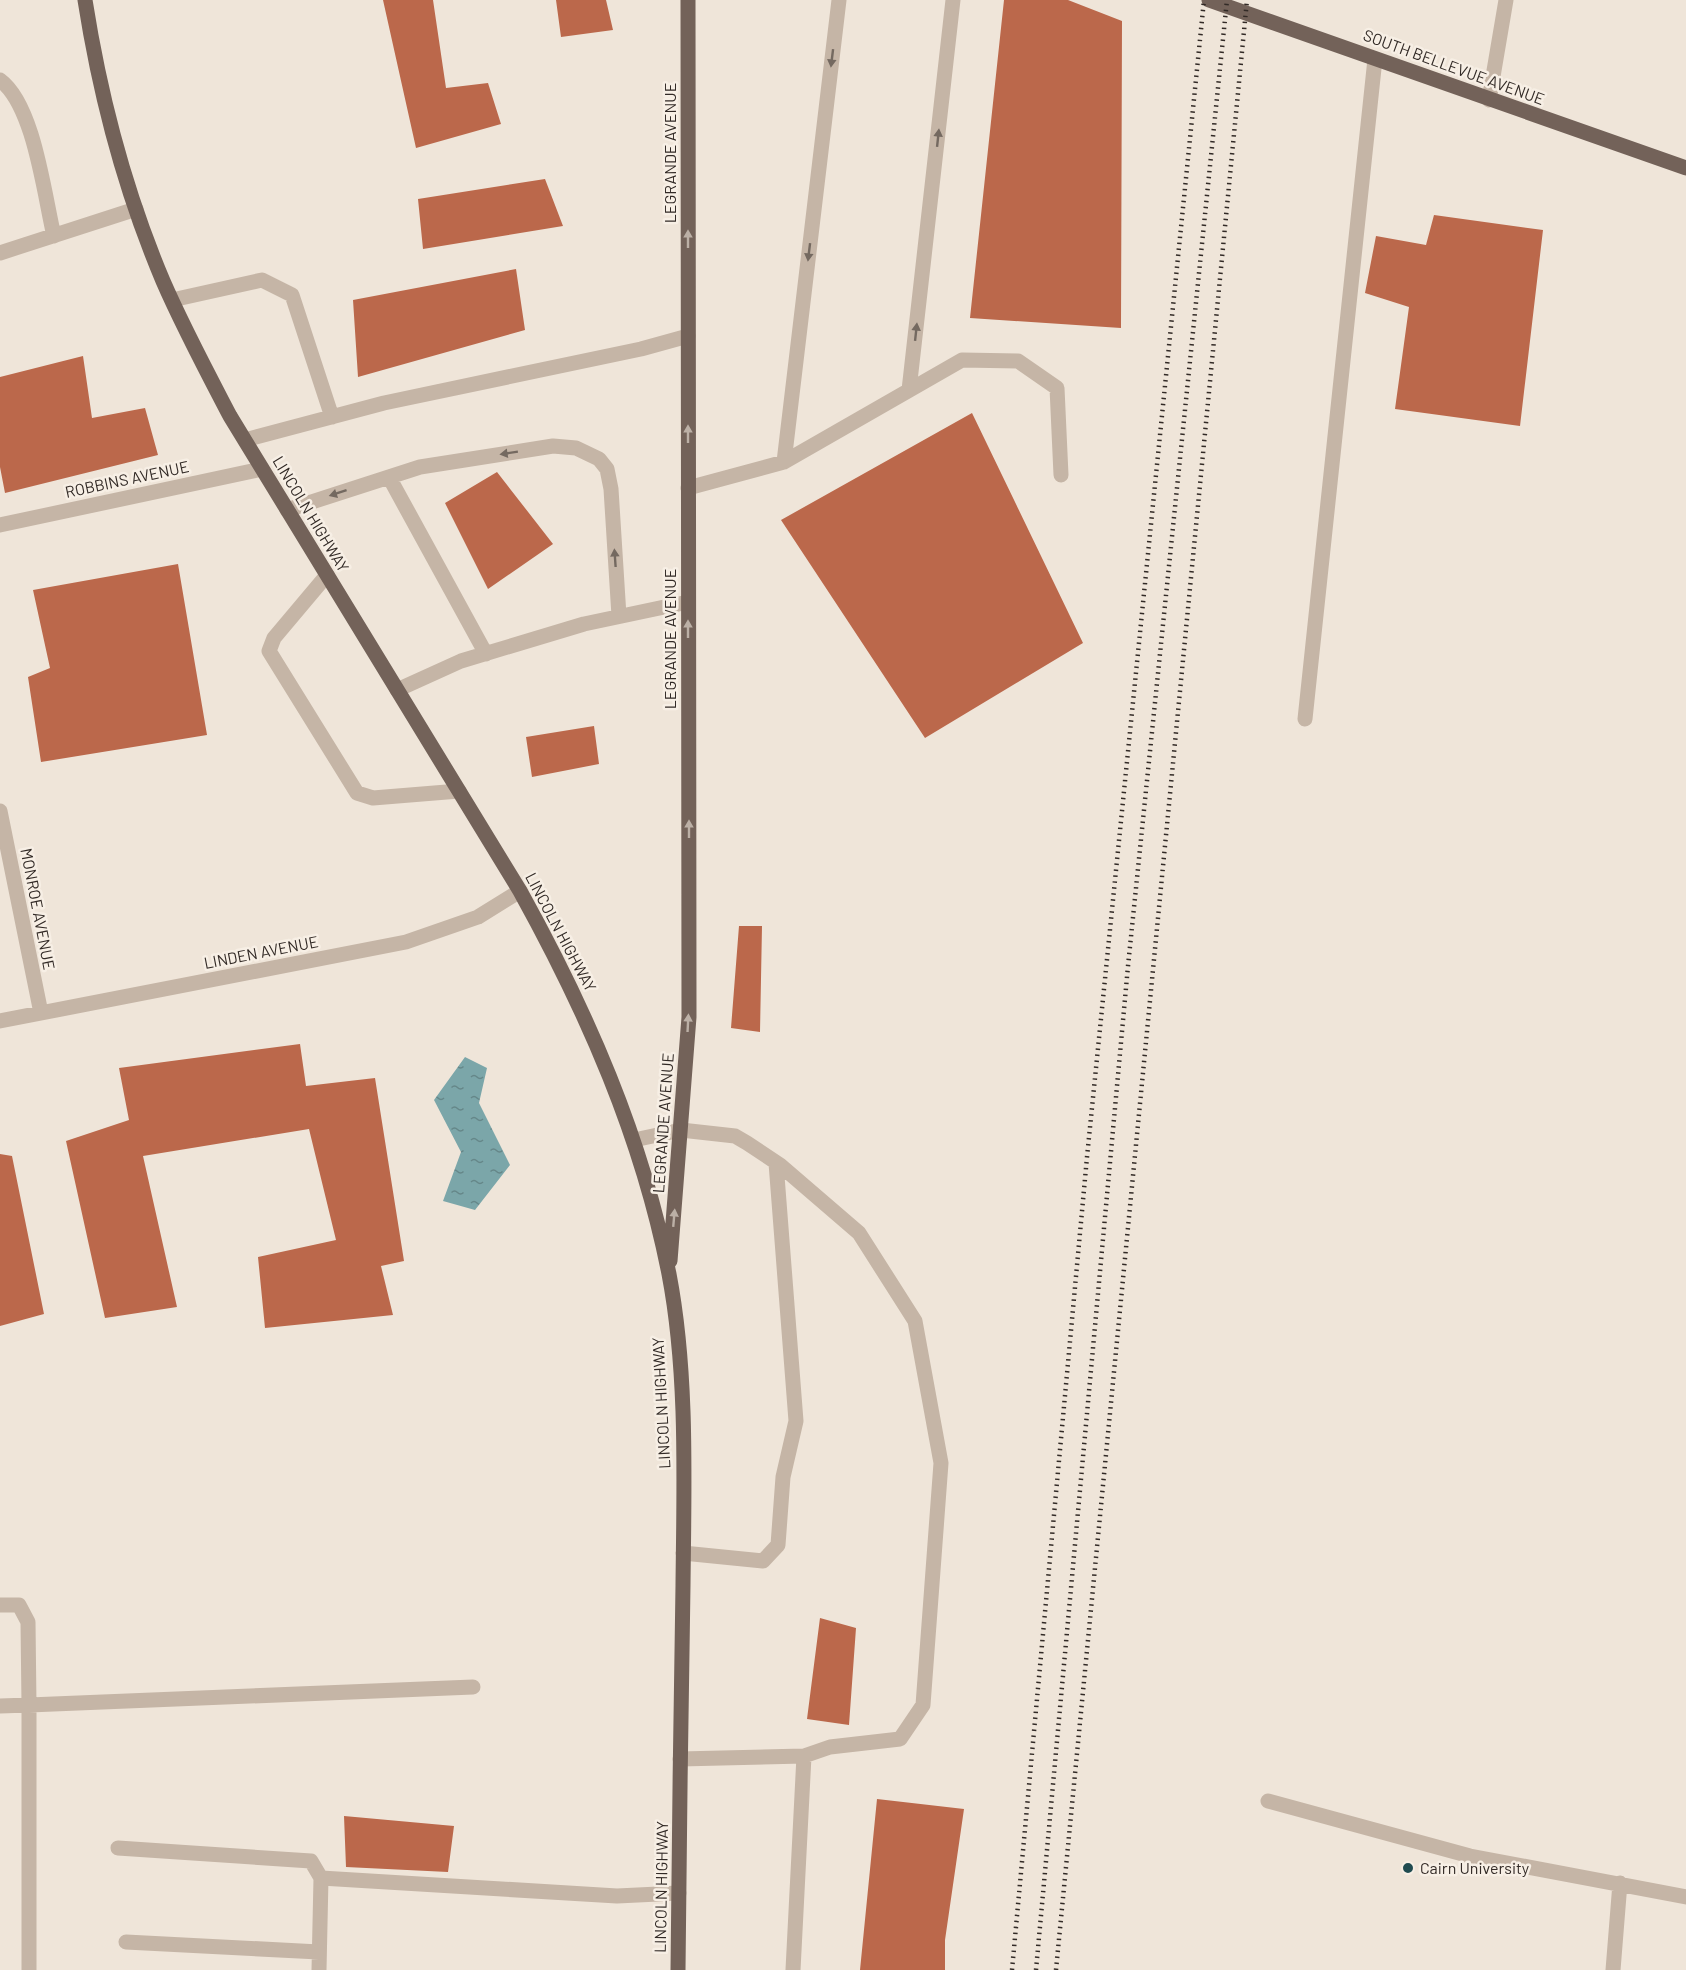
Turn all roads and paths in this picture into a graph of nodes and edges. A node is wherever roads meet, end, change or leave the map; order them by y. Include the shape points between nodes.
1 (85, 0) edge
2 (688, 0) edge
3 (838, 0) edge
4 (953, 0) edge
5 (1209, 0) edge
6 (1506, 0) edge
7 (1375, 58) junction
8 (0, 80) edge
9 (1489, 100) junction
10 (1686, 168) edge
11 (136, 209) junction
12 (54, 236) junction
13 (0, 253) edge
14 (172, 300) junction
15 (688, 336) junction
16 (909, 390) junction
17 (332, 417) junction
18 (245, 440) junction
19 (784, 462) junction
20 (262, 469) junction
21 (1061, 475) dead end
22 (389, 477) junction
23 (688, 488) junction
24 (287, 510) junction
25 (0, 525) edge
26 (327, 575) junction
27 (688, 602) junction
28 (619, 616) junction
29 (486, 654) junction
30 (397, 690) junction
31 (1305, 719) dead end
32 (459, 791) junction
33 (0, 811) edge
34 (520, 891) junction
35 (41, 1013) junction
36 (0, 1021) edge
37 (681, 1130) junction
38 (634, 1140) junction
39 (776, 1163) junction
40 (669, 1276) junction
41 (683, 1553) junction
42 (0, 1605) edge
43 (473, 1687) dead end
44 (29, 1705) junction
45 (0, 1706) edge
46 (804, 1756) junction
47 (680, 1759) junction
48 (1268, 1802) dead end
49 (118, 1848) dead end
50 (321, 1878) junction
51 (1620, 1883) junction
52 (679, 1893) junction
53 (1686, 1897) edge
54 (126, 1942) dead end
55 (319, 1952) junction
56 (29, 1970) edge
57 (319, 1970) edge
58 (678, 1970) edge
59 (793, 1970) edge
60 (1613, 1970) edge

1 - 11 main road, LINCOLN HIGHWAY via 102,91
15 -> 2 main road, LEGRANDE AVENUE
3 -> 19 street
16 -> 4 street
5 - 7 main road, SOUTH BELLEVUE AVENUE
6 - 9 street
7 - 9 main road, SOUTH BELLEVUE AVENUE
7 - 31 street
8 - 12 street via 24,110
9 - 10 main road, SOUTH BELLEVUE AVENUE
11 - 12 street
11 - 14 main road, LINCOLN HIGHWAY
12 - 13 street
14 - 17 street via 262,280 292,295
14 - 18 main road, LINCOLN HIGHWAY
15 - 17 street
23 -> 15 main road, LEGRANDE AVENUE
16 - 19 street
16 - 21 street via 962,360 1018,361 1057,388
17 - 18 street
18 - 20 main road, LINCOLN HIGHWAY
19 - 23 street
20 - 24 main road, LINCOLN HIGHWAY
20 - 25 street, ROBBINS AVENUE
22 -> 24 street
28 -> 22 street via 611,489 607,469 599,459 576,448 553,446 420,467
22 - 29 street
23 - 27 main road, LEGRANDE AVENUE
24 - 26 main road, LINCOLN HIGHWAY
26 - 30 main road, LINCOLN HIGHWAY
26 - 32 street via 274,638 269,651 275,661 357,793 373,798
27 - 28 street
37 -> 27 main road, LEGRANDE AVENUE via 689,1017
28 - 29 street
29 - 30 street via 460,661
30 - 32 main road, LINCOLN HIGHWAY
32 - 34 main road, LINCOLN HIGHWAY
33 - 35 street, MONROE AVENUE
34 - 35 street, LINDEN AVENUE via 478,917 406,942
34 - 38 main road, LINCOLN HIGHWAY via 562,967 599,1047
35 - 36 street, LINDEN AVENUE
37 - 38 street
37 - 39 street via 735,1136
40 -> 37 main road, LEGRANDE AVENUE
38 - 40 main road, LINCOLN HIGHWAY
39 - 41 street via 796,1421 783,1477 778,1545 764,1561
39 - 46 street via 859,1233 915,1321 941,1463 923,1705 900,1739 830,1747
40 - 41 main road, LINCOLN HIGHWAY via 683,1440
41 - 47 main road, LINCOLN HIGHWAY
42 - 44 street via 19,1605 28,1622
43 - 44 street
44 - 45 street
44 - 56 street
46 - 47 street
46 - 59 street
47 - 52 main road, LINCOLN HIGHWAY
48 - 51 street via 1470,1856
49 - 50 street via 311,1861
50 - 52 street via 617,1896
50 - 55 street
51 - 53 street
51 - 60 street
52 - 58 main road, LINCOLN HIGHWAY
54 - 55 street
55 - 57 street

